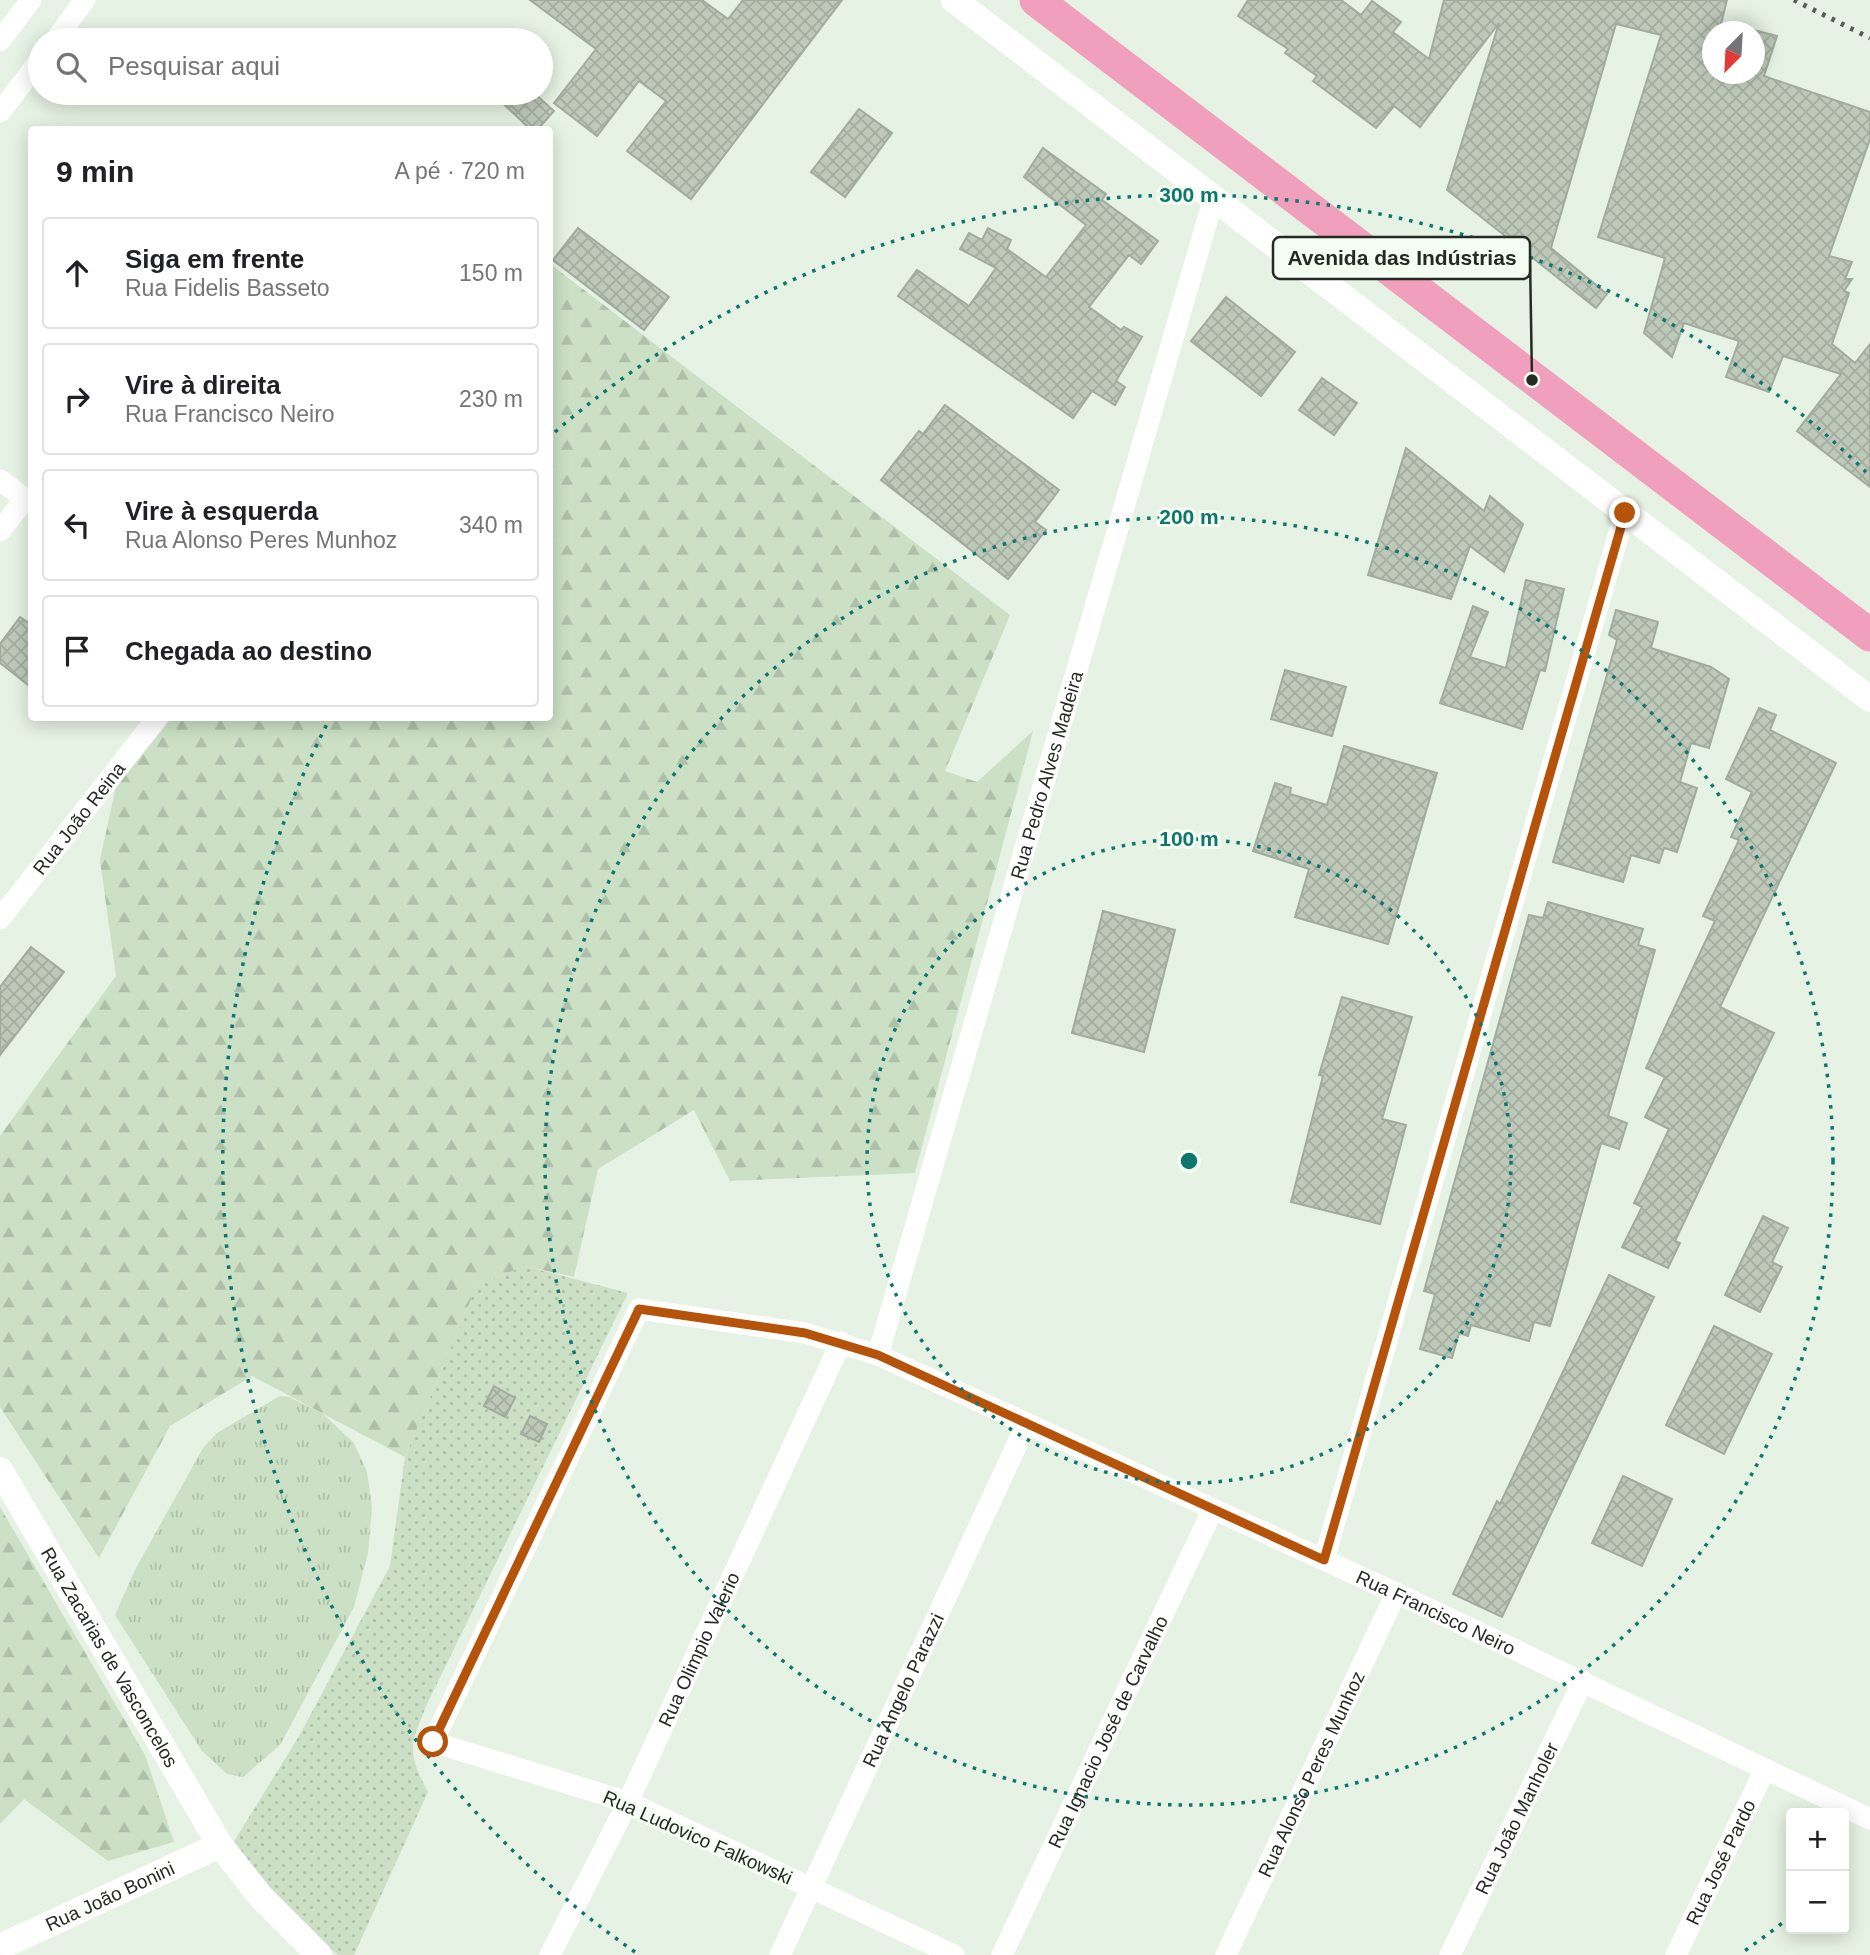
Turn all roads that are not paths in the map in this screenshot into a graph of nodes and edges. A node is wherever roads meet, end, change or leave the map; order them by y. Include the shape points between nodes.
1 (31, 0) edge
2 (85, 0) edge
3 (954, 0) edge
4 (1036, 0) edge
5 (64, 28) edge
6 (0, 41) edge
7 (28, 75) edge
8 (0, 111) edge
9 (1214, 197) junction
10 (0, 480) edge
11 (28, 502) edge
12 (1625, 513) junction
13 (0, 531) edge
14 (1870, 635) edge
15 (1870, 699) edge
16 (155, 721) edge
17 (0, 919) edge
18 (841, 1342) junction
19 (878, 1355) junction
20 (1026, 1425) junction
21 (0, 1470) edge
22 (1213, 1509) junction
23 (1324, 1560) junction
24 (1396, 1593) junction
25 (1583, 1681) junction
26 (433, 1742) joint
27 (1765, 1769) junction
28 (628, 1802) junction
29 (1870, 1819) edge
30 (220, 1846) junction
31 (812, 1887) junction
32 (0, 1947) edge
33 (319, 1955) edge
34 (550, 1955) edge
35 (780, 1955) edge
36 (954, 1955) edge
37 (1002, 1955) edge
38 (1226, 1955) edge
39 (1450, 1955) edge
40 (1676, 1955) edge

1 - 6 street
2 - 5 street
3 - 9 street
4 - 14 main road
7 - 8 street
9 - 12 street
9 - 19 street, Rua Pedro Alves Madeira
10 - 11 street
11 - 13 street
12 - 15 street
12 - 23 street
16 - 17 street, Rua João Reina
18 - 19 street, Rua Francisco Neiro
18 - 26 street, Rua Francisco Neiro via 639,1309
18 - 28 street, Rua Olimpio Valerio
19 - 20 street, Rua Francisco Neiro
20 - 22 street, Rua Francisco Neiro
20 - 31 street, Rua Angelo Parazzi
21 - 30 street, Rua Zacarias de Vasconcelos
22 - 23 street, Rua Francisco Neiro
22 - 37 street, Rua Ignacio José de Carvalho
23 - 24 street, Rua Francisco Neiro
24 - 25 street, Rua Francisco Neiro
24 - 38 street, Rua Alonso Peres Munhoz
25 - 27 street, Rua Francisco Neiro
25 - 39 street, Rua João Manholer
26 - 28 street, Rua Ludovico Falkowski
27 - 29 street, Rua Francisco Neiro
27 - 40 street, Rua José Pardo
28 - 31 street, Rua Ludovico Falkowski
28 - 34 street, Rua Olimpio Valerio
30 - 32 street, Rua João Bonini
30 - 33 street, Rua Zacarias de Vasconcelos via 261,1897
31 - 35 street, Rua Angelo Parazzi
31 - 36 street, Rua Ludovico Falkowski

